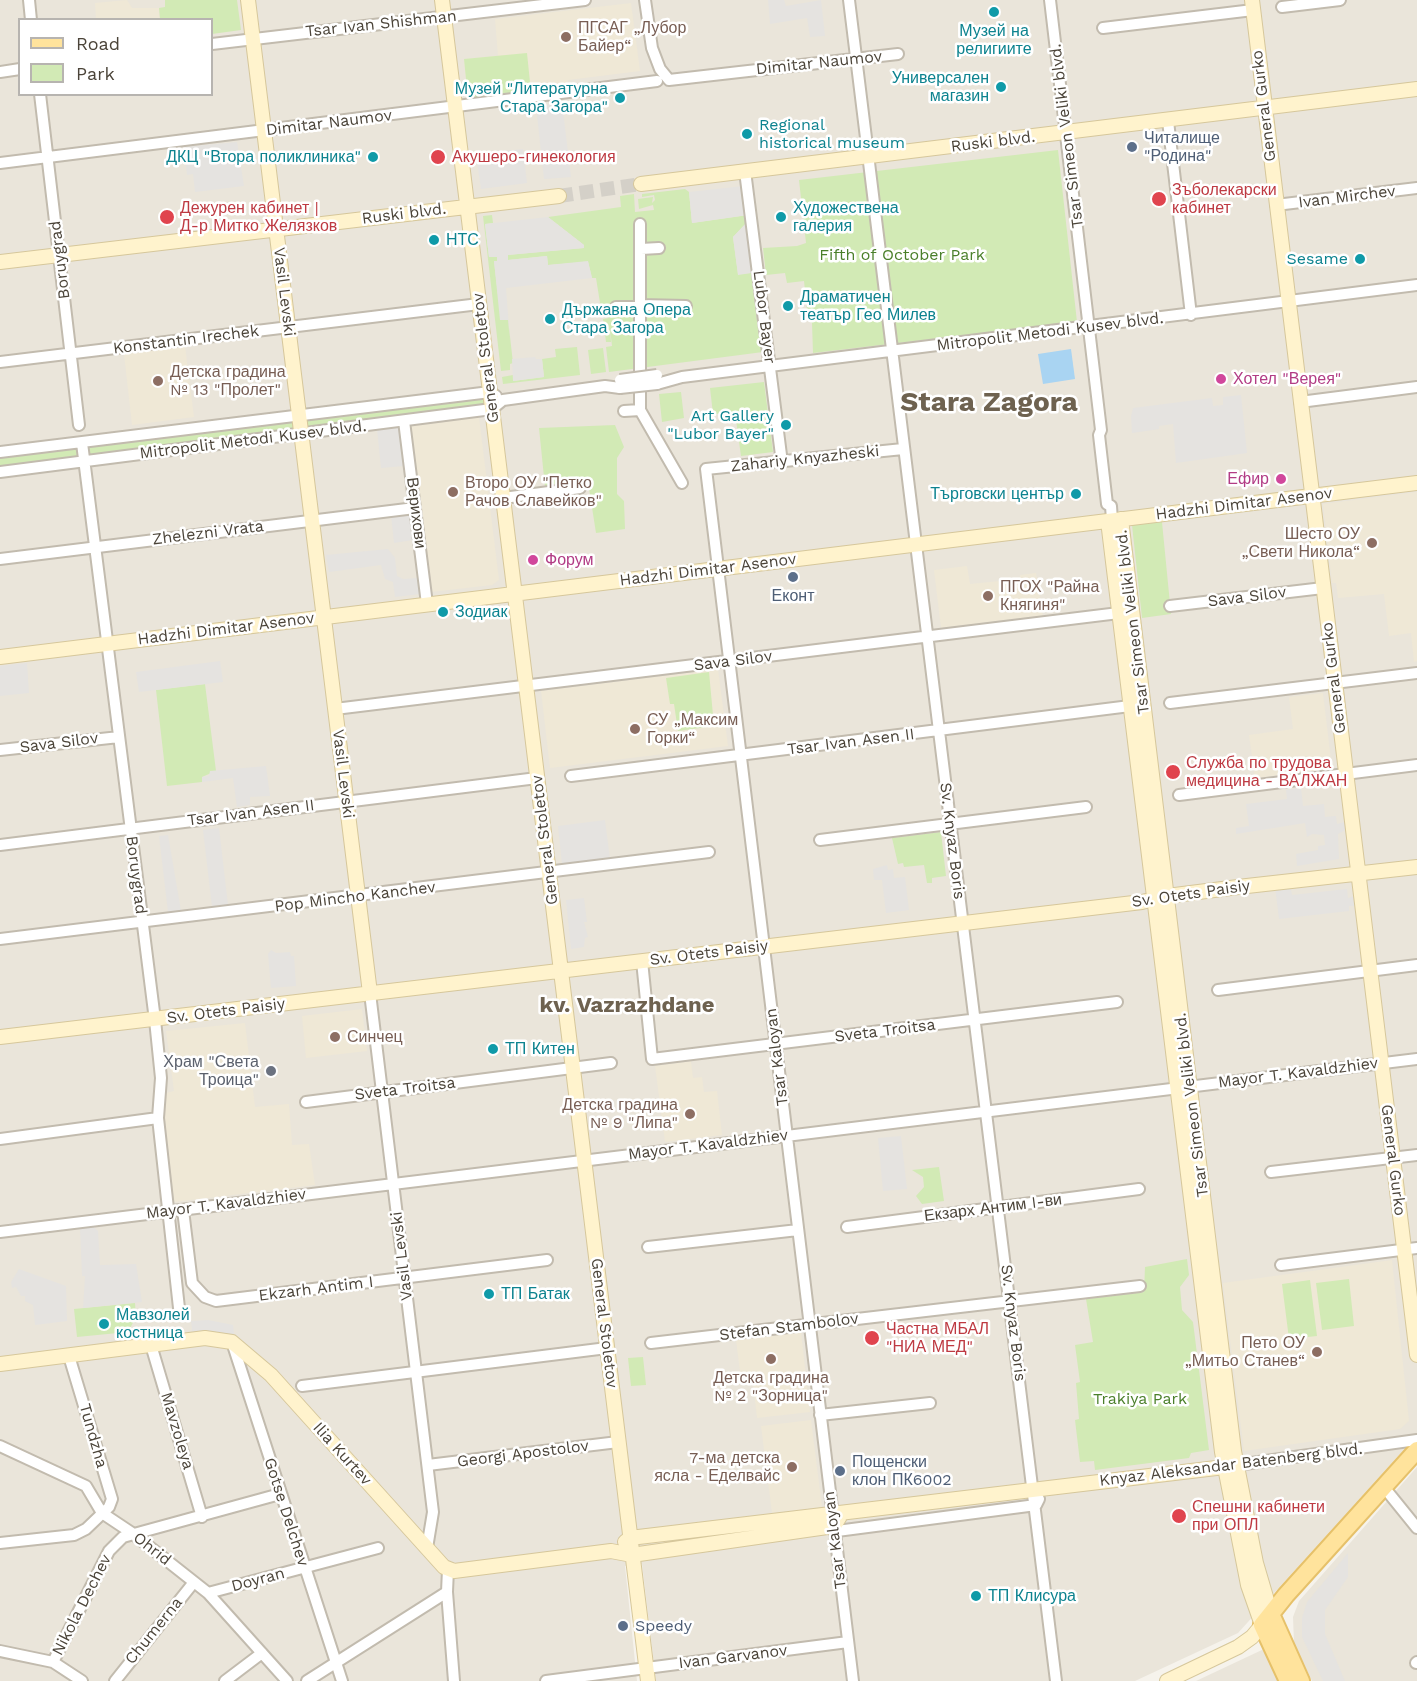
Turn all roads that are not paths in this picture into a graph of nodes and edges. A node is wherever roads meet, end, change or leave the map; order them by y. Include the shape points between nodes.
1 (29, 0) edge
2 (248, 0) edge
3 (442, 0) edge
4 (585, 0) edge
5 (645, 0) edge
6 (849, 0) edge
7 (1050, 0) edge
8 (1340, 0) edge
9 (1252, 5) edge
10 (1282, 7) dead end
11 (444, 17) junction
12 (31, 18) edge
13 (1103, 28) dead end
14 (252, 39) junction
15 (213, 44) edge
16 (898, 54) dead end
17 (856, 59) junction
18 (18, 69) edge
19 (0, 72) edge
20 (657, 81) dead end
21 (1417, 89) edge
22 (40, 96) edge
23 (455, 107) junction
24 (1265, 108) junction
25 (1168, 121) junction
26 (264, 131) junction
27 (1066, 133) junction
28 (868, 156) junction
29 (48, 157) junction
30 (0, 163) edge
31 (745, 171) junction
32 (640, 184) tunnel mouth
33 (1417, 188) edge
34 (559, 196) tunnel mouth
35 (1276, 205) junction
36 (467, 207) junction
37 (640, 224) dead end
38 (276, 229) junction
39 (659, 248) dead end
40 (640, 249) junction
41 (59, 255) junction
42 (0, 262) edge
43 (1417, 285) edge
44 (1288, 301) junction
45 (479, 304) junction
46 (640, 306) junction
47 (686, 306) dead end
48 (616, 307) dead end
49 (1191, 315) junction
50 (288, 327) junction
51 (1089, 327) junction
52 (891, 353) junction
53 (71, 354) junction
54 (0, 362) edge
55 (770, 366) junction
56 (1417, 387) edge
57 (490, 392) junction
58 (1300, 402) junction
59 (497, 405) junction
60 (640, 410) junction
61 (624, 411) dead end
62 (299, 417) junction
63 (404, 421) junction
64 (79, 425) dead end
65 (301, 434) junction
66 (82, 443) junction
67 (903, 449) junction
68 (0, 452) edge
69 (84, 461) junction
70 (782, 463) junction
71 (706, 469) joint
72 (0, 471) edge
73 (682, 483) dead end
74 (1417, 483) edge
75 (580, 488) dead end
76 (1312, 496) junction
77 (503, 498) junction
78 (415, 508) junction
79 (312, 520) junction
80 (1114, 520) junction
81 (915, 544) junction
82 (95, 547) junction
83 (0, 559) edge
84 (718, 568) junction
85 (1323, 588) junction
86 (514, 594) junction
87 (427, 604) junction
88 (1170, 606) dead end
89 (1125, 612) junction
90 (324, 617) junction
91 (927, 637) junction
92 (107, 644) junction
93 (0, 657) edge
94 (729, 661) junction
95 (1417, 673) edge
96 (1334, 683) junction
97 (526, 686) junction
98 (1170, 703) dead end
99 (1130, 706) junction
100 (335, 709) junction
101 (939, 731) junction
102 (119, 737) junction
103 (0, 750) edge
104 (741, 755) junction
105 (1417, 765) edge
106 (1345, 774) junction
107 (571, 776) dead end
108 (537, 778) junction
109 (1179, 795) dead end
110 (346, 801) junction
111 (1086, 807) dead end
112 (950, 824) junction
113 (130, 828) junction
114 (820, 840) dead end
115 (0, 845) edge
116 (709, 852) dead end
117 (1417, 867) edge
118 (549, 872) junction
119 (1358, 874) junction
120 (358, 897) junction
121 (1160, 898) junction
122 (142, 922) junction
123 (963, 923) junction
124 (0, 939) edge
125 (764, 946) junction
126 (642, 961) junction
127 (1417, 965) edge
128 (561, 970) junction
129 (1370, 970) junction
130 (1218, 990) dead end
131 (370, 993) junction
132 (1117, 1002) dead end
133 (975, 1019) junction
134 (155, 1020) junction
135 (0, 1037) edge
136 (776, 1044) junction
137 (1417, 1059) edge
138 (611, 1063) dead end
139 (1381, 1063) junction
140 (573, 1068) junction
141 (1184, 1087) junction
142 (383, 1092) junction
143 (306, 1102) dead end
144 (987, 1111) junction
145 (158, 1118) junction
146 (786, 1136) junction
147 (0, 1139) edge
148 (1417, 1155) edge
149 (1393, 1158) junction
150 (584, 1161) junction
151 (1271, 1172) dead end
152 (394, 1184) junction
153 (1139, 1189) dead end
154 (999, 1207) junction
155 (183, 1210) junction
156 (168, 1211) junction
157 (847, 1227) dead end
158 (798, 1230) junction
159 (0, 1232) edge
160 (648, 1247) dead end
161 (1411, 1249) edge
162 (547, 1260) dead end
163 (1281, 1265) dead end
164 (404, 1278) junction
165 (1140, 1286) dead end
166 (1010, 1301) junction
167 (179, 1308) dead end
168 (809, 1325) junction
169 (232, 1342) junction
170 (651, 1343) dead end
171 (151, 1345) junction
172 (607, 1348) junction
173 (1417, 1355) edge
174 (69, 1356) junction
175 (0, 1364) edge
176 (416, 1372) junction
177 (302, 1386) dead end
178 (930, 1404) dead end
179 (820, 1415) junction
180 (1417, 1440) edge
181 (618, 1442) junction
182 (1417, 1450) edge
183 (3, 1451) edge
184 (428, 1465) junction
185 (1230, 1466) junction
186 (1383, 1486) junction
187 (1040, 1488) junction
188 (280, 1494) junction
189 (1036, 1505) junction
190 (102, 1513) junction
191 (202, 1517) junction
192 (836, 1518) junction
193 (1417, 1528) edge
194 (132, 1533) junction
195 (630, 1538) junction
196 (0, 1543) edge
197 (378, 1548) dead end
198 (427, 1548) junction
199 (611, 1551) junction
200 (632, 1555) junction
201 (305, 1568) junction
202 (448, 1569) junction
203 (194, 1582) junction
204 (447, 1592) junction
205 (208, 1593) junction
206 (1267, 1620) junction
207 (848, 1642) junction
208 (0, 1651) edge
209 (262, 1653) junction
210 (53, 1662) junction
211 (336, 1663) junction
212 (647, 1675) edge
213 (82, 1681) edge
214 (115, 1681) edge
215 (225, 1681) edge
216 (286, 1681) edge
217 (307, 1681) edge
218 (342, 1681) edge
219 (454, 1681) edge
220 (546, 1681) edge
221 (853, 1681) edge
222 (1056, 1681) edge
223 (1167, 1681) edge
224 (1288, 1681) edge
225 (1301, 1681) edge

1 - 12 street
2 - 14 street, Vasil Levski
3 - 11 street, General Stoletov
4 - 11 street, Tsar Ivan Shishman
5 - 17 street, Dimitar Naumov via 651,45 669,80
6 - 17 street, Sv. Knyaz Boris
7 - 27 street, Tsar Simeon Veliki blvd.
8 - 10 street
9 - 13 street
9 - 24 street, General Gurko
11 - 14 street, Tsar Ivan Shishman
11 - 23 street, General Stoletov
14 - 15 street, Tsar Ivan Shishman
14 - 26 street, Vasil Levski
16 - 17 street, Dimitar Naumov
17 - 28 street, Sv. Knyaz Boris
18 - 19 street
20 - 23 street, Dimitar Naumov
21 - 24 street, Ruski blvd.
22 - 29 street, Boruygrad
23 - 26 street, Dimitar Naumov
23 - 36 street, General Stoletov
24 - 25 street, Ruski blvd.
24 - 35 street, General Gurko
25 - 27 street, Ruski blvd.
25 - 49 street
26 - 29 street, Dimitar Naumov
26 - 38 street, Vasil Levski
27 - 28 street, Ruski blvd.
27 - 51 street, Tsar Simeon Veliki blvd.
28 - 31 street, Ruski blvd.
28 - 52 street, Sv. Knyaz Boris
29 - 30 street, Dimitar Naumov
29 - 41 street, Boruygrad
31 - 32 street, Ruski blvd.
31 - 55 street, Lubor Bayer
33 - 35 street, Ivan Mirchev
34 - 36 street, Ruski blvd.
35 - 44 street, General Gurko
36 - 38 street, Ruski blvd.
36 - 45 street, General Stoletov
37 - 40 street
38 - 41 street, Ruski blvd.
38 - 50 street, Vasil Levski
39 - 40 street
40 - 46 street
41 - 42 street, Ruski blvd.
41 - 53 street, Boruygrad
43 - 44 street, Mitropolit Metodi Kusev blvd.
44 - 49 street, Mitropolit Metodi Kusev blvd.
44 - 58 street, General Gurko
45 - 50 street, Konstantin Irechek
45 - 57 street, General Stoletov
46 - 47 street
46 - 48 street
46 - 60 street
49 - 51 street, Mitropolit Metodi Kusev blvd.
50 - 53 street, Konstantin Irechek
50 - 62 street, Vasil Levski
51 - 52 street, Mitropolit Metodi Kusev blvd.
51 - 80 street, Tsar Simeon Veliki blvd. via 1107,504
52 - 55 street, Mitropolit Metodi Kusev blvd.
52 - 67 street, Sv. Knyaz Boris
53 - 54 street, Konstantin Irechek
53 - 64 street, Boruygrad
55 - 59 street, Mitropolit Metodi Kusev blvd., bridge via 605,386
55 - 70 street, Lubor Bayer
56 - 58 street
57 - 59 street, General Stoletov
57 - 62 street, Mitropolit Metodi Kusev blvd.
58 - 76 street, General Gurko
59 - 63 street, Mitropolit Metodi Kusev blvd.
59 - 77 street, General Stoletov
60 - 61 street
60 - 73 street
62 - 65 street, Vasil Levski
62 - 66 street, Mitropolit Metodi Kusev blvd.
63 - 65 street, Mitropolit Metodi Kusev blvd.
63 - 78 street, Верихови
65 - 69 street, Mitropolit Metodi Kusev blvd.
65 - 79 street, Vasil Levski
66 - 68 street, Mitropolit Metodi Kusev blvd.
66 - 69 street, Boruygrad
67 - 70 street, Zahariy Knyazheski
67 - 81 street, Sv. Knyaz Boris
69 - 72 street, Mitropolit Metodi Kusev blvd.
69 - 82 street, Boruygrad
70 - 71 street, Zahariy Knyazheski
71 - 84 street, Tsar Kaloyan
74 - 76 street, Hadzhi Dimitar Asenov
75 - 77 street
76 - 80 street, Hadzhi Dimitar Asenov
76 - 85 street, General Gurko
77 - 86 street, General Stoletov
78 - 79 street, Zhelezni Vrata
78 - 87 street, Верихови
79 - 82 street, Zhelezni Vrata
79 - 90 street, Vasil Levski
80 - 81 street, Hadzhi Dimitar Asenov
80 - 89 street, Tsar Simeon Veliki blvd.
81 - 84 street, Hadzhi Dimitar Asenov
81 - 91 street, Sv. Knyaz Boris
82 - 83 street, Zhelezni Vrata
82 - 92 street, Boruygrad
84 - 86 street, Hadzhi Dimitar Asenov
84 - 94 street, Tsar Kaloyan
85 - 88 street, Sava Silov
85 - 96 street, General Gurko
86 - 87 street, Hadzhi Dimitar Asenov
86 - 97 street, General Stoletov
87 - 90 street, Hadzhi Dimitar Asenov
89 - 91 street, Sava Silov
89 - 99 street, Tsar Simeon Veliki blvd.
89 - 121 street, Tsar Simeon Veliki blvd.
90 - 92 street, Hadzhi Dimitar Asenov
90 - 100 street, Vasil Levski
91 - 94 street, Sava Silov
91 - 101 street, Sv. Knyaz Boris
92 - 93 street, Hadzhi Dimitar Asenov
92 - 102 street, Boruygrad
94 - 97 street, Sava Silov
94 - 104 street, Tsar Kaloyan
95 - 96 street
96 - 98 street
96 - 106 street, General Gurko
97 - 100 street, Sava Silov
97 - 108 street, General Stoletov
99 - 101 street, Tsar Ivan Asen II
99 - 121 street, Tsar Simeon Veliki blvd.
100 - 110 street, Vasil Levski
101 - 104 street, Tsar Ivan Asen II
101 - 112 street, Sv. Knyaz Boris
102 - 103 street, Sava Silov
102 - 113 street, Boruygrad
104 - 107 street, Tsar Ivan Asen II
104 - 125 street, Tsar Kaloyan
105 - 106 street
106 - 109 street
106 - 119 street, General Gurko
108 - 110 street, Tsar Ivan Asen II
108 - 118 street, General Stoletov
110 - 113 street, Tsar Ivan Asen II
110 - 120 street, Vasil Levski
111 - 112 street
112 - 114 street
112 - 123 street, Sv. Knyaz Boris
113 - 115 street, Tsar Ivan Asen II
113 - 122 street, Boruygrad
116 - 118 street, Pop Mincho Kanchev
117 - 119 street, Sv. Otets Paisiy
118 - 120 street, Pop Mincho Kanchev
118 - 128 street, General Stoletov
119 - 121 street, Sv. Otets Paisiy
119 - 129 street, General Gurko
120 - 122 street, Pop Mincho Kanchev
120 - 131 street, Vasil Levski
121 - 123 street, Sv. Otets Paisiy
121 - 141 street, Tsar Simeon Veliki blvd.
122 - 124 street, Pop Mincho Kanchev
122 - 134 street, Boruygrad
123 - 125 street, Sv. Otets Paisiy
123 - 133 street, Sv. Knyaz Boris
125 - 126 street, Sv. Otets Paisiy
125 - 136 street, Tsar Kaloyan
126 - 128 street, Sv. Otets Paisiy
126 - 136 street, Sveta Troitsa via 652,1059
127 - 129 street
128 - 131 street, Sv. Otets Paisiy
128 - 140 street, General Stoletov
129 - 130 street
129 - 139 street, General Gurko
131 - 134 street, Sv. Otets Paisiy
131 - 142 street, Vasil Levski
132 - 133 street, Sveta Troitsa
133 - 136 street, Sveta Troitsa
133 - 144 street, Sv. Knyaz Boris
134 - 135 street, Sv. Otets Paisiy
134 - 145 street, Boruygrad via 161,1078
136 - 146 street, Tsar Kaloyan
137 - 139 street, Mayor T. Kavaldzhiev
138 - 140 street, Sveta Troitsa
139 - 141 street, Mayor T. Kavaldzhiev
139 - 149 street, General Gurko
140 - 142 street, Sveta Troitsa
140 - 150 street, General Stoletov
141 - 144 street, Mayor T. Kavaldzhiev
141 - 185 street, Tsar Simeon Veliki blvd.
142 - 143 street, Sveta Troitsa
142 - 152 street, Vasil Levski
144 - 146 street, Mayor T. Kavaldzhiev
144 - 154 street, Sv. Knyaz Boris
145 - 147 street
145 - 156 street, Boruygrad
146 - 150 street, Mayor T. Kavaldzhiev
146 - 158 street, Tsar Kaloyan
148 - 149 street
149 - 151 street
149 - 161 street, General Gurko
150 - 152 street, Mayor T. Kavaldzhiev
150 - 172 street, General Stoletov
152 - 155 street, Mayor T. Kavaldzhiev
152 - 164 street, Vasil Levski
153 - 154 street, Екзарх Антим I-ви
154 - 157 street, Екзарх Антим I-ви
154 - 166 street, Sv. Knyaz Boris
155 - 156 street, Mayor T. Kavaldzhiev
155 - 164 street, Ekzarh Antim I via 194,1288 209,1300
156 - 159 street, Mayor T. Kavaldzhiev
156 - 167 street, Boruygrad
158 - 160 street
158 - 168 street, Tsar Kaloyan
161 - 163 street
161 - 173 street, General Gurko
162 - 164 street, Ekzarh Antim I
164 - 176 street, Vasil Levski
165 - 166 street, Stefan Stambolov
166 - 168 street, Stefan Stambolov
166 - 187 street, Sv. Knyaz Boris
168 - 170 street, Stefan Stambolov
168 - 179 street, Tsar Kaloyan
169 - 171 street via 205,1338
169 - 188 street, Gotse Delchev
169 - 198 street, Ilia Kurtev via 271,1375
171 - 174 street
171 - 191 street, Mavzoleya
172 - 176 street
172 - 181 street, General Stoletov
174 - 175 street
174 - 190 street, Tundzha via 112,1499 110,1507
176 - 177 street
176 - 184 street, Vasil Levski
178 - 179 street
179 - 192 street, Tsar Kaloyan
180 - 185 street, Knyaz Aleksandar Batenberg blvd.
181 - 184 street, Georgi Apostolov
181 - 195 street, General Stoletov
182 - 186 main road
183 - 190 street, Ohrid via 86,1486
184 - 198 street, Vasil Levski via 433,1512
185 - 187 street, Knyaz Aleksandar Batenberg blvd.
185 - 206 street, Tsar Simeon Veliki blvd. via 1248,1585
186 - 193 street
186 - 206 main road
187 - 189 street
187 - 192 street, Knyaz Aleksandar Batenberg blvd.
188 - 191 street, Nikola Dechev
188 - 201 street, Gotse Delchev
189 - 192 street, Knyaz Aleksandar Batenberg blvd. via 837,1531
189 - 222 street
190 - 194 street, Ohrid
190 - 196 street via 74,1535
191 - 194 street, Nikola Dechev
192 - 195 street, Knyaz Aleksandar Batenberg blvd.
192 - 200 street, Knyaz Aleksandar Batenberg blvd.
192 - 207 street, Tsar Kaloyan
194 - 203 street, Ohrid
194 - 210 street, Nikola Dechev via 115,1542 109,1551
195 - 199 street, Knyaz Aleksandar Batenberg blvd.
195 - 200 street, General Stoletov
197 - 201 street, Doyran
198 - 202 street, Ilia Kurtev
199 - 200 street, Knyaz Aleksandar Batenberg blvd.
199 - 202 street, Knyaz Aleksandar Batenberg blvd. via 462,1571
200 - 212 street, General Stoletov
201 - 205 street, Doyran
201 - 211 street, Gotse Delchev
202 - 204 street
203 - 205 street, Ohrid
203 - 214 street, Chumerna
204 - 211 street
204 - 219 street
205 - 209 street, Ohrid
206 - 223 street via 1238,1647
206 - 224 main road, Tsar Simeon Veliki blvd.
206 - 225 main road, Tsar Simeon Veliki blvd.
207 - 212 street, Ivan Garvanov
207 - 221 street, Tsar Kaloyan
208 - 210 street
209 - 215 street
209 - 216 street, Ohrid
210 - 213 street
211 - 217 street
211 - 218 street, Gotse Delchev
212 - 220 street, Ivan Garvanov

